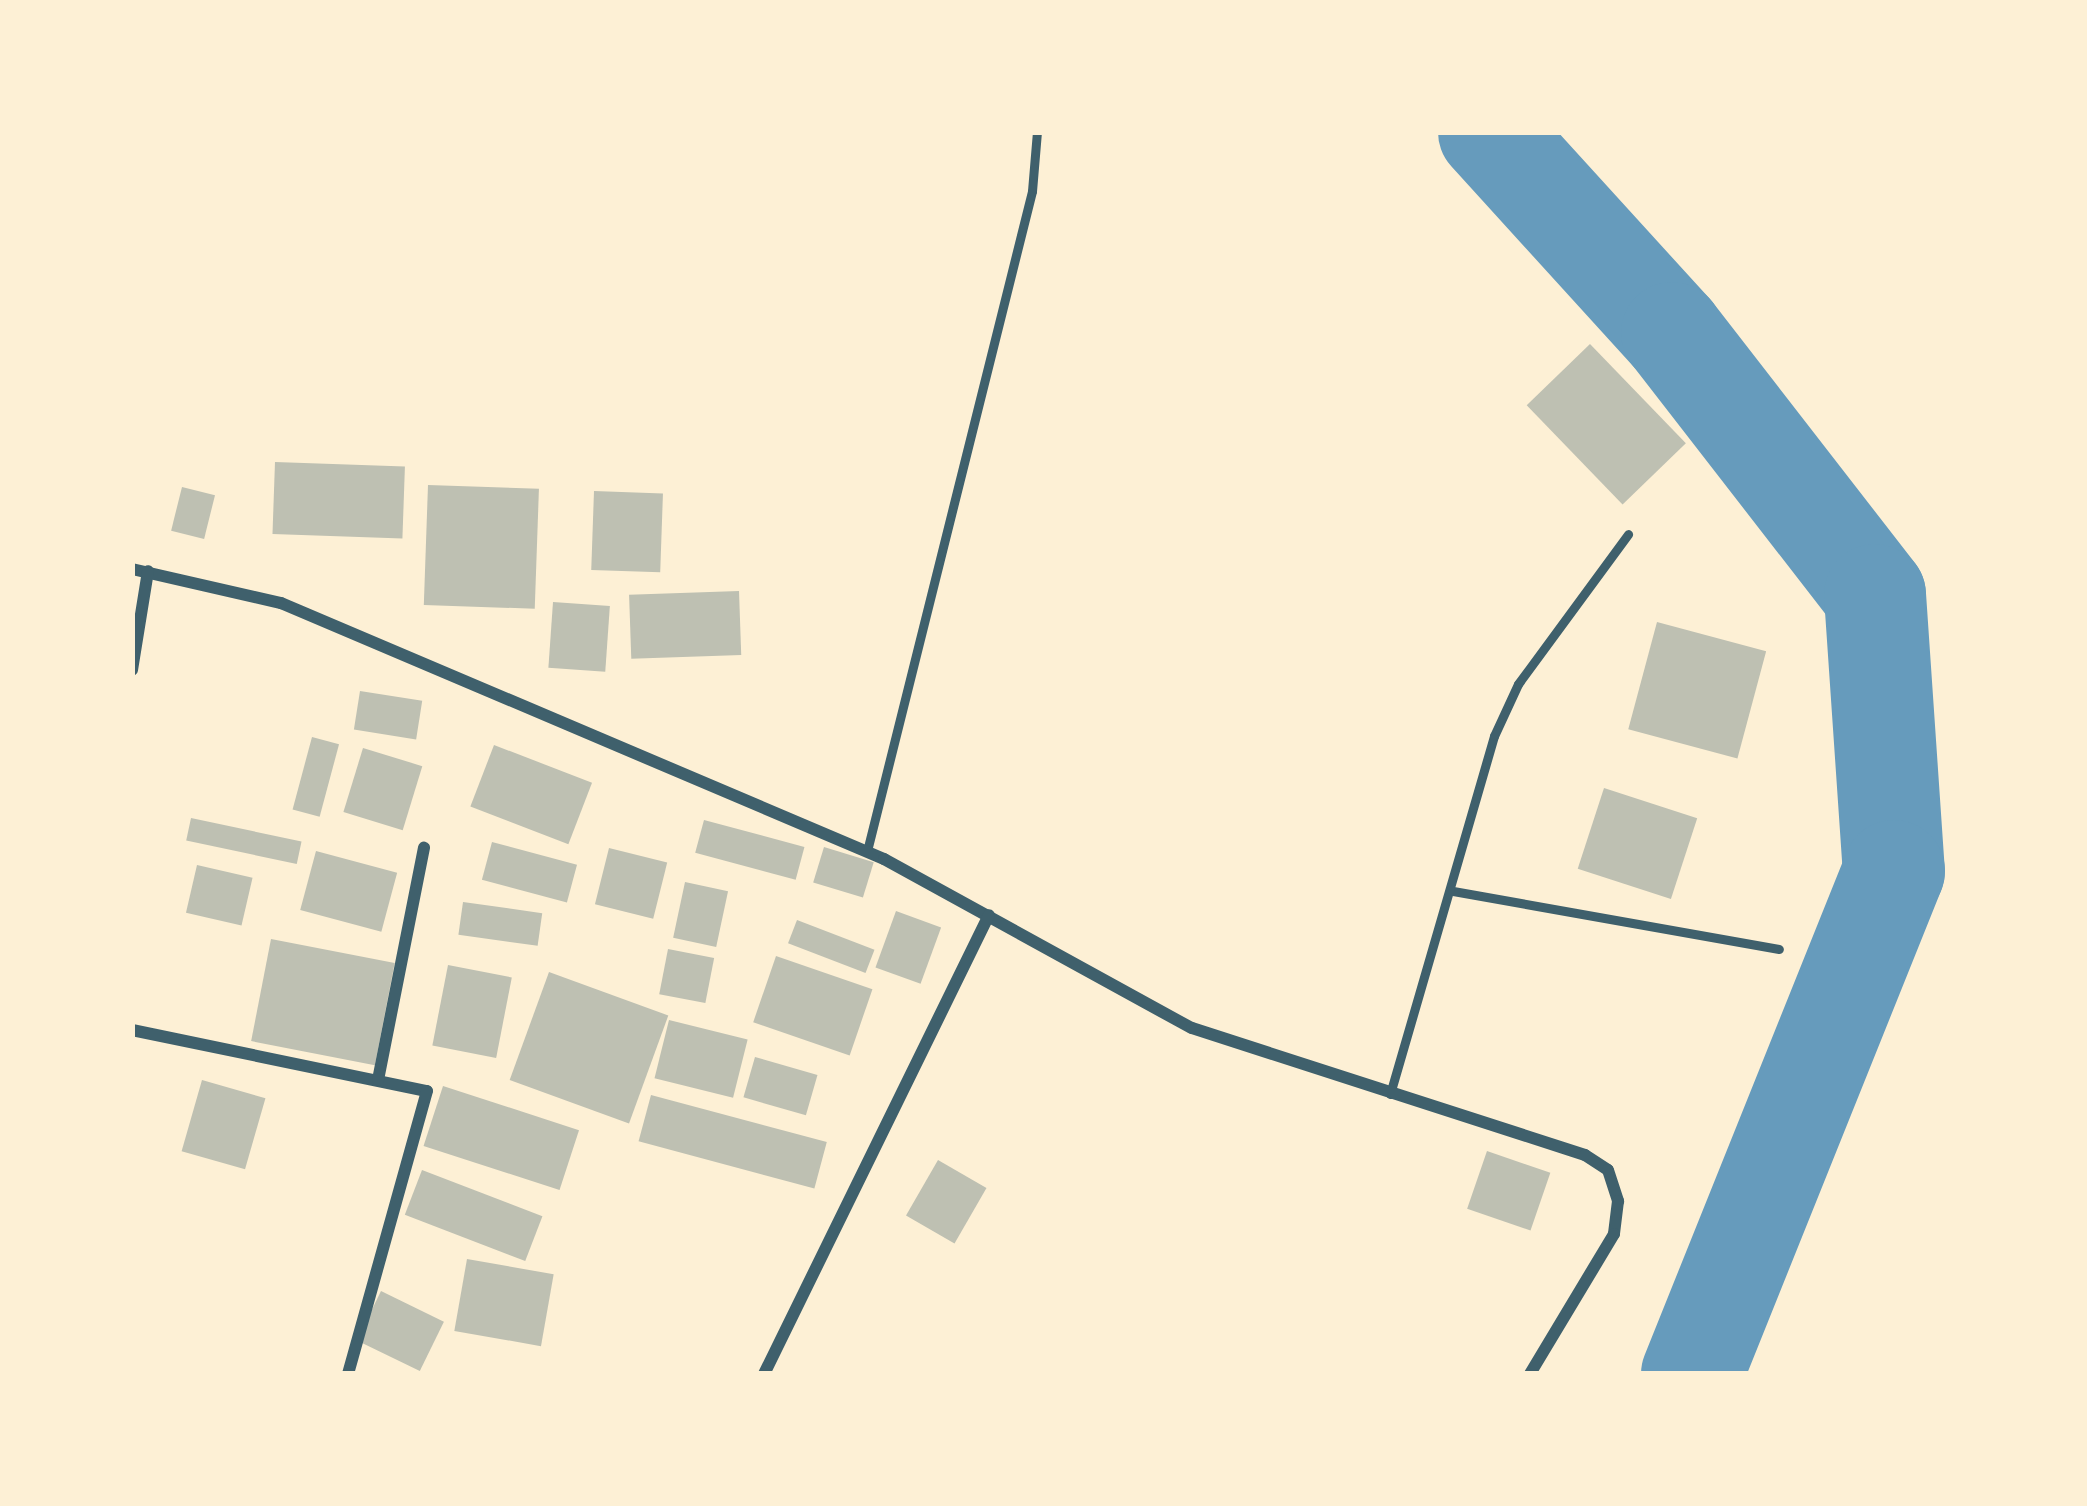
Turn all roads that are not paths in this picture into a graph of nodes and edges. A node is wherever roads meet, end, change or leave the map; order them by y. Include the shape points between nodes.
1 (1037, 132) edge
2 (1628, 534) dead end
3 (132, 569) edge
4 (148, 571) junction
5 (132, 670) edge
6 (424, 848) dead end
7 (867, 851) junction
8 (1454, 891) junction
9 (989, 915) junction
10 (1779, 949) dead end
11 (132, 1030) edge
12 (378, 1080) junction
13 (1390, 1094) junction
14 (348, 1374) edge
15 (764, 1374) edge
16 (1530, 1374) edge

1 - 7 lane via 1032,191
2 - 8 lane via 1518,684 1494,736
3 - 4 street
4 - 5 street
4 - 7 street via 281,603
6 - 12 street
7 - 9 street
8 - 10 lane
8 - 13 lane
9 - 13 street via 1192,1028
9 - 15 street
11 - 12 street
12 - 14 street via 427,1091
13 - 16 street via 1585,1154 1608,1171 1618,1202 1614,1234

